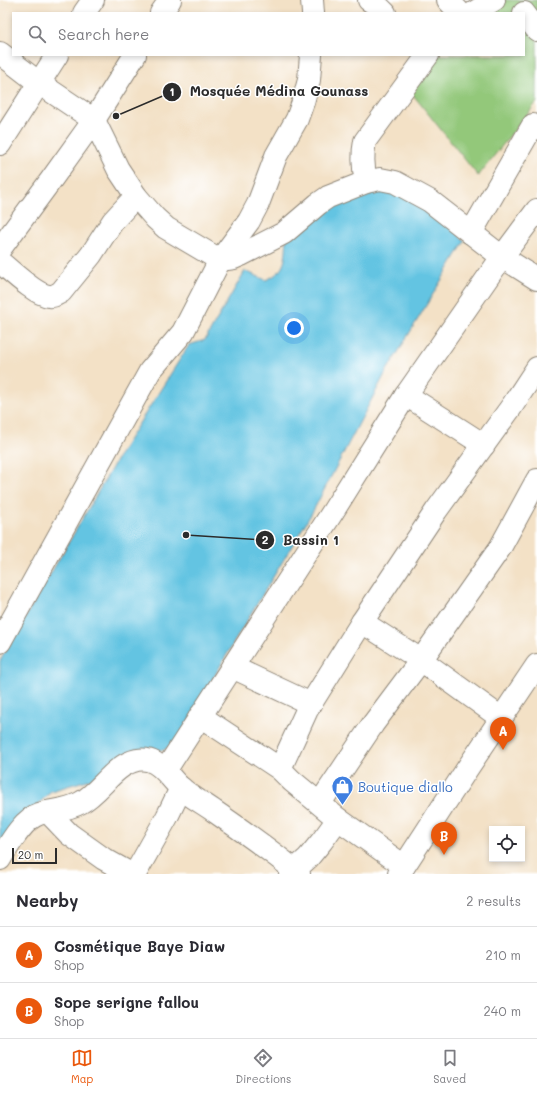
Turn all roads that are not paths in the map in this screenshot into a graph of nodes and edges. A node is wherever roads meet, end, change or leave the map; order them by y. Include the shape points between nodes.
1 (92, 0) edge
2 (170, 0) edge
3 (312, 0) edge
4 (370, 0) edge
5 (448, 0) edge
6 (494, 0) edge
7 (514, 0) edge
8 (85, 12) edge
9 (162, 12) edge
10 (312, 12) edge
11 (384, 12) edge
12 (459, 12) edge
13 (475, 12) edge
14 (523, 12) edge
15 (525, 14) edge
16 (537, 30) edge
17 (0, 53) edge
18 (56, 56) edge
19 (134, 56) edge
20 (311, 56) edge
21 (426, 56) edge
22 (40, 83) junction
23 (94, 120) junction
24 (536, 122) edge
25 (0, 144) edge
26 (366, 182) junction
27 (136, 196) junction
28 (537, 210) edge
29 (471, 233) junction
30 (0, 249) edge
31 (502, 257) junction
32 (220, 260) junction
33 (0, 262) edge
34 (537, 279) edge
35 (533, 382) edge
36 (406, 395) junction
37 (484, 445) junction
38 (537, 480) edge
39 (362, 622) junction
40 (1, 638) edge
41 (421, 660) junction
42 (537, 665) edge
43 (232, 667) junction
44 (311, 704) junction
45 (200, 716) junction
46 (501, 718) junction
47 (280, 769) junction
48 (165, 771) junction
49 (181, 788) junction
50 (320, 802) junction
51 (48, 812) junction
52 (338, 819) junction
53 (0, 858) edge
54 (408, 869) edge
55 (294, 873) edge
56 (131, 874) edge
57 (135, 874) edge

1 - 8 street
2 - 9 street
3 - 10 street
4 - 11 street
5 - 12 street
6 - 13 street
7 - 14 street
15 - 16 street
17 - 22 street
18 - 22 street
19 - 23 street
20 - 32 street via 309,80 297,119 276,156 252,215
21 - 26 street via 365,141 363,166
22 - 23 street
22 - 25 street
23 - 27 street via 118,168
23 - 30 street
24 - 29 street
26 - 29 street via 380,179 394,182 430,201
26 - 32 street via 318,204 284,233 234,258
27 - 32 street via 166,228
27 - 33 street via 113,221 91,255 61,292 54,296 37,292
28 - 31 street
29 - 31 street
31 - 34 street
31 - 36 street
32 - 40 street via 183,332 150,371
35 - 37 street
36 - 37 street
36 - 43 street
37 - 39 street via 436,511
38 - 41 street via 500,548
39 - 41 street
39 - 44 street
41 - 46 street
41 - 50 street via 373,724
42 - 46 street
43 - 44 street
43 - 45 street
44 - 47 street
45 - 47 street
45 - 48 street
46 - 54 street via 467,769
47 - 50 street
48 - 49 street
48 - 51 street via 147,760 132,761 116,771 86,800 74,807
49 - 55 street via 234,824
49 - 57 street
50 - 52 street
51 - 53 street via 37,814 27,821
51 - 56 street via 69,834 104,859
52 - 54 street
52 - 55 street

